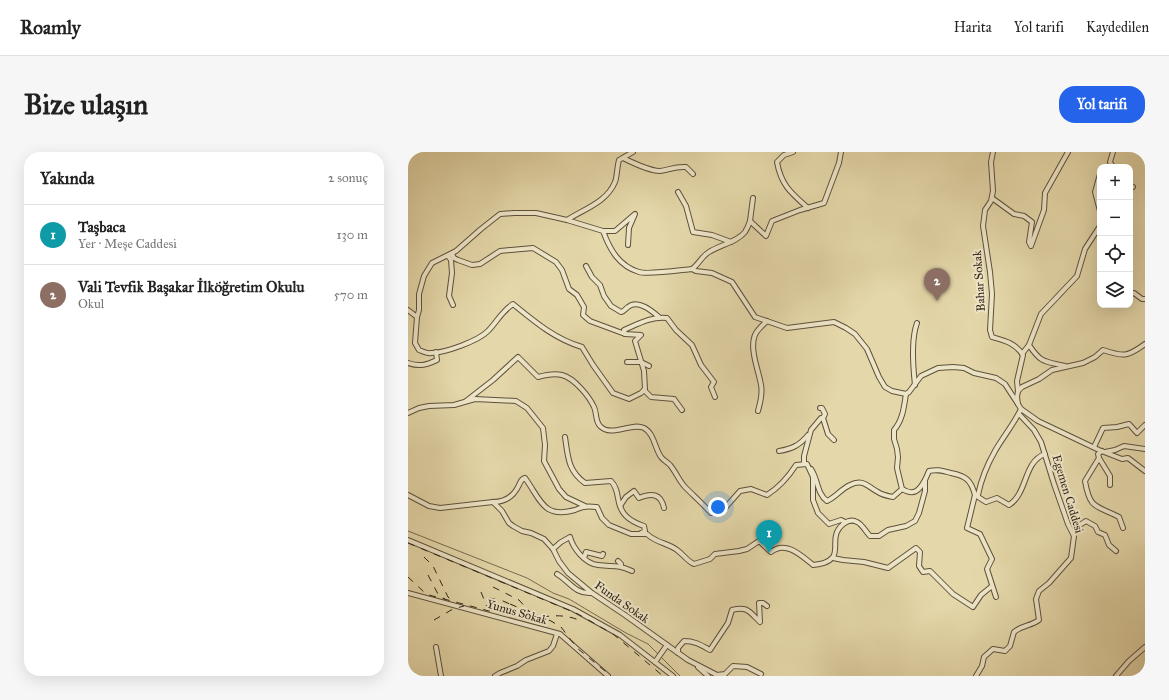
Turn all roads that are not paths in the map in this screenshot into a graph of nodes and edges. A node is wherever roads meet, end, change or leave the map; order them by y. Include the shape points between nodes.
1 (633, 152) edge
2 (793, 152) edge
3 (841, 152) edge
4 (994, 152) edge
5 (1068, 152) edge
6 (1113, 152) edge
7 (623, 158) junction
8 (1110, 162) edge
9 (693, 174) dead end
10 (1097, 183) edge
11 (678, 192) dead end
12 (753, 198) dead end
13 (992, 198) junction
14 (1097, 202) edge
15 (808, 208) junction
16 (567, 220) junction
17 (750, 221) junction
18 (603, 231) junction
19 (1097, 231) edge
20 (731, 242) junction
21 (628, 245) dead end
22 (450, 255) junction
23 (586, 266) dead end
24 (692, 269) junction
25 (1133, 293) edge
26 (1145, 300) edge
27 (453, 305) dead end
28 (408, 310) edge
29 (659, 317) junction
30 (417, 318) junction
31 (767, 321) junction
32 (917, 323) dead end
33 (625, 334) junction
34 (1145, 344) edge
35 (1029, 345) junction
36 (436, 352) junction
37 (1022, 354) junction
38 (627, 362) dead end
39 (641, 362) junction
40 (408, 363) edge
41 (649, 366) dead end
42 (1065, 366) junction
43 (915, 385) junction
44 (644, 390) junction
45 (1018, 391) junction
46 (906, 394) junction
47 (715, 397) dead end
48 (466, 401) junction
49 (1018, 404) junction
50 (820, 408) dead end
51 (1021, 409) junction
52 (682, 410) dead end
53 (758, 411) dead end
54 (408, 413) edge
55 (1019, 414) junction
56 (823, 418) junction
57 (1145, 425) edge
58 (810, 433) junction
59 (565, 437) dead end
60 (834, 440) dead end
61 (1094, 447) junction
62 (1145, 449) edge
63 (779, 451) dead end
64 (1104, 452) junction
65 (1045, 454) junction
66 (1099, 458) junction
67 (806, 464) junction
68 (1145, 470) edge
69 (925, 480) junction
70 (1110, 485) dead end
71 (902, 489) junction
72 (408, 495) edge
73 (975, 495) junction
74 (493, 502) junction
75 (584, 506) junction
76 (620, 507) junction
77 (664, 508) dead end
78 (845, 522) junction
79 (1123, 528) dead end
80 (640, 534) junction
81 (1074, 536) junction
82 (408, 540) edge
83 (553, 549) junction
84 (1116, 552) dead end
85 (603, 554) dead end
86 (584, 558) junction
87 (832, 558) junction
88 (618, 561) dead end
89 (621, 566) junction
90 (632, 571) dead end
91 (558, 574) dead end
92 (992, 586) junction
93 (408, 593) edge
94 (592, 593) junction
95 (996, 597) dead end
96 (767, 606) dead end
97 (557, 634) junction
98 (667, 645) junction
99 (436, 647) dead end
100 (1145, 647) edge
101 (678, 653) junction
102 (655, 662) junction
103 (693, 663) junction
104 (761, 674) dead end
105 (441, 676) edge
106 (495, 676) edge
107 (608, 676) edge
108 (673, 676) edge
109 (708, 676) edge
110 (976, 676) edge
111 (1116, 676) edge

1 - 7 street
2 - 15 street via 784,155 777,162 779,173 789,191
3 - 15 street via 824,203
4 - 13 street, Bahar Sokak via 991,162
5 - 13 street via 1045,193 1044,210 1031,246 1029,242 1032,222 1024,216 1014,214
6 - 8 street
7 - 9 street via 659,171 676,166 686,167
7 - 16 street via 618,160 616,181 604,198
10 - 14 street via 1094,192
11 - 20 street via 686,206 693,232
12 - 17 street
13 - 37 street, Bahar Sokak via 985,210 983,226 992,294 990,330 992,337 1018,347
15 - 17 street via 772,221 766,236
16 - 18 street
16 - 22 street via 536,213 500,214
17 - 20 street via 744,232
18 - 21 street via 615,231 635,214 629,228
18 - 24 street via 616,257 640,273
19 - 35 street via 1085,249 1077,276 1041,314
20 - 24 street via 710,251
22 - 27 street via 452,273 449,296
22 - 30 street via 432,263 424,276
22 - 33 street via 472,265 480,264 500,251 532,248 556,262 569,289 577,295 584,307 583,315 590,321
23 - 29 street via 611,306 621,312 634,304 651,309
24 - 31 street via 712,273 732,282 755,317
25 - 26 street
28 - 30 street
29 - 33 street via 624,330
29 - 47 street via 667,318 692,345 701,365 714,382 711,387
30 - 36 street via 415,343 419,350 430,354
31 - 46 street via 787,328 834,322 846,328 867,349 878,377 885,387
31 - 53 street via 756,333 753,349 761,386
32 - 43 street via 914,331
33 - 39 street via 641,335 635,342
34 - 42 street via 1124,355 1103,350 1083,363
35 - 37 street
35 - 42 street via 1041,360
36 - 40 street via 437,360 430,363 417,366
36 - 44 street via 475,340 487,332 505,309 513,304 544,329 582,347 613,393 629,400
37 - 45 street via 1017,381
38 - 39 street
39 - 41 street
39 - 44 street via 644,371
42 - 45 street via 1052,370
43 - 46 street
43 - 49 street via 921,376 938,368 964,368 996,378 1005,384
44 - 52 street via 651,397 674,399
45 - 49 street
46 - 71 street via 899,425 894,430 897,468
48 - 54 street via 454,405 419,408
48 - 67 street via 518,357 538,377 563,375 582,390 594,407 601,427 608,431 638,427 650,432 661,457 669,464 684,487 711,513 725,508 740,490 751,489 767,495 790,475 796,465
48 - 75 street via 516,401 527,408 543,428 544,461 559,489 566,497
49 - 51 street
50 - 56 street via 825,414
51 - 55 street
51 - 61 street via 1038,421
55 - 65 street, Egemen Caddesi via 1042,442
55 - 73 street via 994,452 978,495
56 - 58 street
56 - 60 street via 828,434
57 - 61 street via 1137,433 1129,424 1103,428
58 - 63 street via 802,443
58 - 67 street via 804,456
59 - 76 street via 572,469 577,477 585,483 611,481 617,492
61 - 64 street
62 - 64 street via 1124,446
64 - 66 street via 1098,454
64 - 68 street via 1122,459 1128,458
65 - 73 street via 1034,462 1016,501 1009,505 998,498 986,502
65 - 81 street, Egemen Caddesi
66 - 70 street via 1110,476
66 - 79 street via 1085,481 1087,493 1096,507 1119,517
67 - 71 street via 814,474 822,498 827,501 853,483 865,483 878,492 893,497
67 - 78 street via 812,477 813,500 818,513 829,524 841,520
69 - 71 street via 916,492
69 - 73 street via 929,471 934,470 960,474 967,478
69 - 78 street via 926,490 919,513 915,521 906,526 888,530 878,536 870,536 857,522
72 - 74 street via 429,506 440,508
73 - 92 street via 967,528 980,534 992,559 987,569
74 - 75 street via 502,502 514,494 525,478 549,511 559,513
74 - 83 street, Funda Sokak via 509,523 544,539
75 - 80 street via 597,507 609,525 631,534
76 - 77 street via 626,497 634,491 639,498 648,494 657,496 663,501
76 - 80 street via 626,518 644,526 645,531
78 - 87 street via 836,534 835,553
80 - 87 street via 647,534 677,550 694,564 710,559 715,554 739,551 759,541 772,552 783,548 790,549 813,565 826,563
81 - 84 street via 1075,528 1086,521 1105,535 1109,545
81 - 110 street, Egemen Caddesi via 1071,558 1039,591 1036,599 1039,620 1014,632 1010,646 1005,652 993,649 984,656
82 - 102 street via 573,609 620,635
83 - 86 street via 570,537 572,544
83 - 94 street, Funda Sokak via 568,573
85 - 86 street via 598,556 586,552
86 - 89 street via 596,565
87 - 92 street via 888,568 916,548 920,552 919,566 923,572 930,571 953,594 972,607
88 - 89 street
89 - 90 street
91 - 94 street via 571,587
92 - 95 street
93 - 97 street, Yunus Sokak
94 - 98 street, Funda Sokak
96 - 101 street via 759,603 760,622 747,609 732,610 728,623 710,650 698,643 684,641 678,648
97 - 106 street via 554,646 548,651
97 - 107 street, Yunus Sokak
98 - 101 street, Funda Sokak
98 - 102 street
99 - 105 street
100 - 111 street
101 - 103 street, Funda Sokak
102 - 108 street
103 - 104 street, Funda Sokak via 717,675 725,674 733,666 747,667
103 - 109 street

